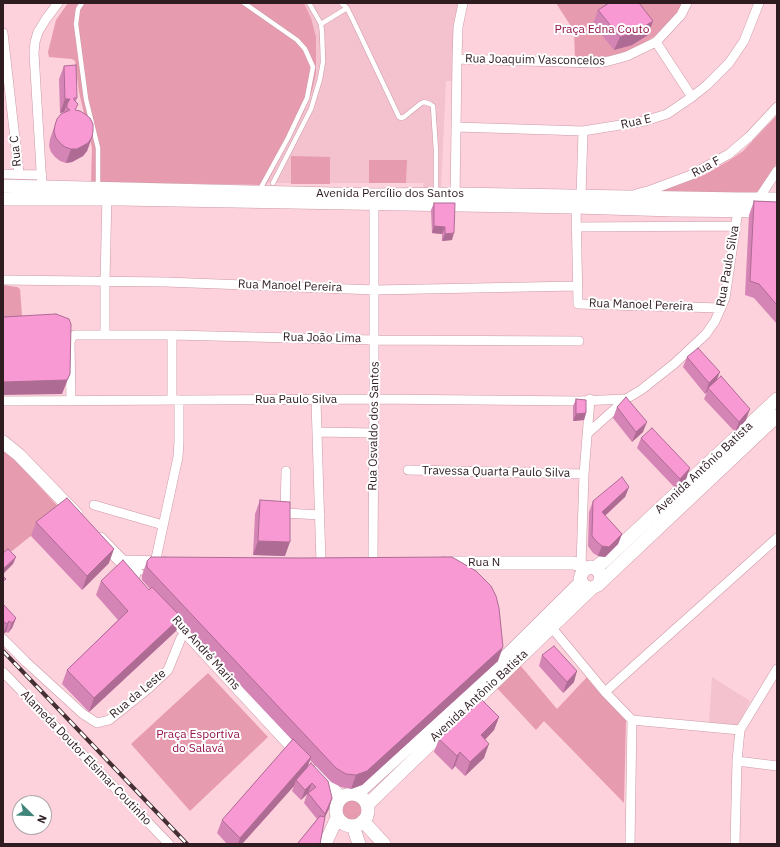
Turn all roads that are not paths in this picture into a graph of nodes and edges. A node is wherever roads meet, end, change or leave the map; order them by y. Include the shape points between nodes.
1 (58, 3) edge
2 (82, 3) edge
3 (244, 3) edge
4 (309, 3) edge
5 (341, 3) edge
6 (463, 3) edge
7 (687, 3) edge
8 (760, 3) edge
9 (347, 8) junction
10 (321, 24) junction
11 (3, 33) edge
12 (656, 42) junction
13 (457, 59) junction
14 (692, 97) junction
15 (777, 107) edge
16 (456, 127) junction
17 (583, 131) junction
18 (777, 171) edge
19 (3, 174) edge
20 (19, 174) junction
21 (273, 183) dead end
22 (3, 186) edge
23 (40, 189) junction
24 (104, 192) junction
25 (258, 192) junction
26 (436, 194) junction
27 (285, 198) junction
28 (777, 198) edge
29 (3, 199) edge
30 (374, 199) junction
31 (455, 199) junction
32 (579, 201) junction
33 (617, 203) junction
34 (756, 203) junction
35 (738, 210) junction
36 (777, 211) edge
37 (576, 226) junction
38 (735, 226) junction
39 (3, 280) edge
40 (105, 282) junction
41 (577, 286) junction
42 (375, 290) junction
43 (721, 308) junction
44 (105, 334) junction
45 (172, 335) junction
46 (374, 340) junction
47 (579, 341) dead end
48 (626, 398) junction
49 (374, 399) junction
50 (590, 399) junction
51 (777, 399) edge
52 (176, 400) junction
53 (316, 400) junction
54 (3, 401) edge
55 (72, 401) junction
56 (777, 416) edge
57 (317, 432) junction
58 (374, 433) junction
59 (588, 433) junction
60 (3, 442) edge
61 (408, 470) dead end
62 (286, 471) dead end
63 (584, 474) junction
64 (94, 505) dead end
65 (320, 515) junction
66 (163, 525) junction
67 (777, 538) edge
68 (372, 562) junction
69 (388, 562) edge
70 (179, 563) edge
71 (306, 563) edge
72 (321, 563) junction
73 (335, 563) edge
74 (357, 563) edge
75 (436, 563) edge
76 (587, 567) junction
77 (146, 570) junction
78 (591, 584) junction
79 (152, 586) edge
80 (160, 603) edge
81 (552, 628) junction
82 (191, 634) junction
83 (3, 639) edge
84 (513, 657) junction
85 (777, 669) edge
86 (3, 672) edge
87 (605, 692) junction
88 (632, 720) junction
89 (740, 730) junction
90 (737, 761) junction
91 (777, 766) edge
92 (356, 794) junction
93 (341, 798) junction
94 (367, 805) junction
95 (337, 818) junction
96 (358, 824) junction
97 (169, 844) edge
98 (325, 844) edge
99 (359, 844) edge
100 (384, 844) edge
101 (630, 844) edge
102 (735, 844) edge

1 - 23 street via 38,32 35,42
2 - 24 lane via 78,9 76,24 86,99 98,148
3 - 25 lane via 297,40 305,49 313,68 307,98
4 - 10 lane
5 - 9 lane
6 - 13 street via 458,27
7 - 12 street, Rua Joaquim Vasconcelos via 681,15
8 - 14 street, Rua E via 744,41 729,63 707,86
9 - 10 lane
9 - 26 lane via 399,117 404,117 424,102 432,106
10 - 21 lane via 323,62 311,109
11 - 20 street, Rua C
12 - 13 street, Rua Joaquim Vasconcelos via 608,62
12 - 14 street
13 - 16 street
14 - 17 street, Rua E via 667,114 645,121
15 - 33 street, Rua F via 749,137 729,154 709,166
16 - 17 street, Rua E
16 - 31 street
17 - 32 street, Rua Manoel Pereira
18 - 34 street
19 - 20 street
20 - 23 street
22 - 23 street, Avenida Percílio dos Santos
23 - 24 street, Avenida Percílio dos Santos
23 - 29 street, Avenida Percílio dos Santos
24 - 25 street, Avenida Percílio dos Santos
24 - 27 street, Avenida Percílio dos Santos
24 - 40 street
25 - 27 street, Avenida Percílio dos Santos
26 - 30 street, Avenida Percílio dos Santos
26 - 31 street, Avenida Percílio dos Santos
27 - 30 street, Avenida Percílio dos Santos
28 - 34 street, Avenida Percílio dos Santos
30 - 31 street, Avenida Percílio dos Santos
30 - 42 street, Rua Osvaldo dos Santos
31 - 32 street, Avenida Percílio dos Santos
32 - 33 street, Avenida Percílio dos Santos
32 - 37 street, Rua Manoel Pereira
33 - 34 street, Avenida Percílio dos Santos
33 - 35 street, Avenida Percílio dos Santos via 673,210
34 - 35 street, Avenida Percílio dos Santos
34 - 36 street, Avenida Percílio dos Santos
35 - 38 street, Rua Paulo Silva
37 - 38 street
37 - 41 street, Rua Manoel Pereira
38 - 43 street, Rua Paulo Silva via 725,298
39 - 40 street, Rua Manoel Pereira
40 - 42 street, Rua Manoel Pereira
40 - 44 street
41 - 42 street, Rua Manoel Pereira
41 - 43 street, Rua Manoel Pereira via 578,304
42 - 46 street, Rua Osvaldo dos Santos
43 - 48 street, Rua Paulo Silva via 706,334 658,378
44 - 45 street, Rua João Lima
44 - 55 street, Rua João Lima via 72,337
45 - 46 street, Rua João Lima
45 - 52 street
46 - 47 street, Rua João Lima
46 - 49 street, Rua Osvaldo dos Santos
48 - 50 street, Rua Paulo Silva
48 - 59 street, Rua Paulo Silva
49 - 50 street, Rua Paulo Silva
49 - 53 street, Rua Paulo Silva
49 - 58 street, Rua Osvaldo dos Santos
50 - 59 street
51 - 76 street, Avenida Antônio Batista via 610,556
52 - 53 street, Rua Paulo Silva
52 - 55 street, Rua Paulo Silva
52 - 66 street via 180,441
53 - 57 street
54 - 55 street, Rua Paulo Silva
56 - 78 street, Avenida Antônio Batista
57 - 58 street
57 - 65 street
58 - 68 street, Rua Osvaldo dos Santos
59 - 63 street
60 - 77 street via 19,455 123,562
61 - 63 street, Travessa Quarta Paulo Silva
62 - 65 street via 284,513
63 - 76 street
64 - 66 street
65 - 72 street
66 - 77 street
67 - 87 street
68 - 69 street
68 - 74 street
70 - 77 street
71 - 72 street
72 - 73 street
75 - 76 street, Rua N via 573,563
76 - 78 street via 581,575
76 - 78 street via 600,573
77 - 79 street
78 - 81 street, Avenida Antônio Batista
78 - 84 street, Avenida Antônio Batista
80 - 82 street, Rua André Marins
81 - 84 street, Avenida Antônio Batista
81 - 87 street
82 - 83 street, Rua da Leste via 181,638 168,670 149,688 109,720 97,723 77,708
82 - 93 street, Rua André Marins via 276,730
84 - 92 street, Avenida Antônio Batista
84 - 94 street, Avenida Antônio Batista
85 - 89 street
86 - 97 street, Alameda Doutor Elsimar Coutinho
87 - 88 street
88 - 89 street
88 - 101 street
89 - 90 street
90 - 91 street
90 - 102 street
92 - 93 street
92 - 94 street via 361,796
93 - 95 street via 336,807
94 - 96 street via 368,813
95 - 96 street via 344,824
95 - 98 street
96 - 99 street
96 - 100 street

